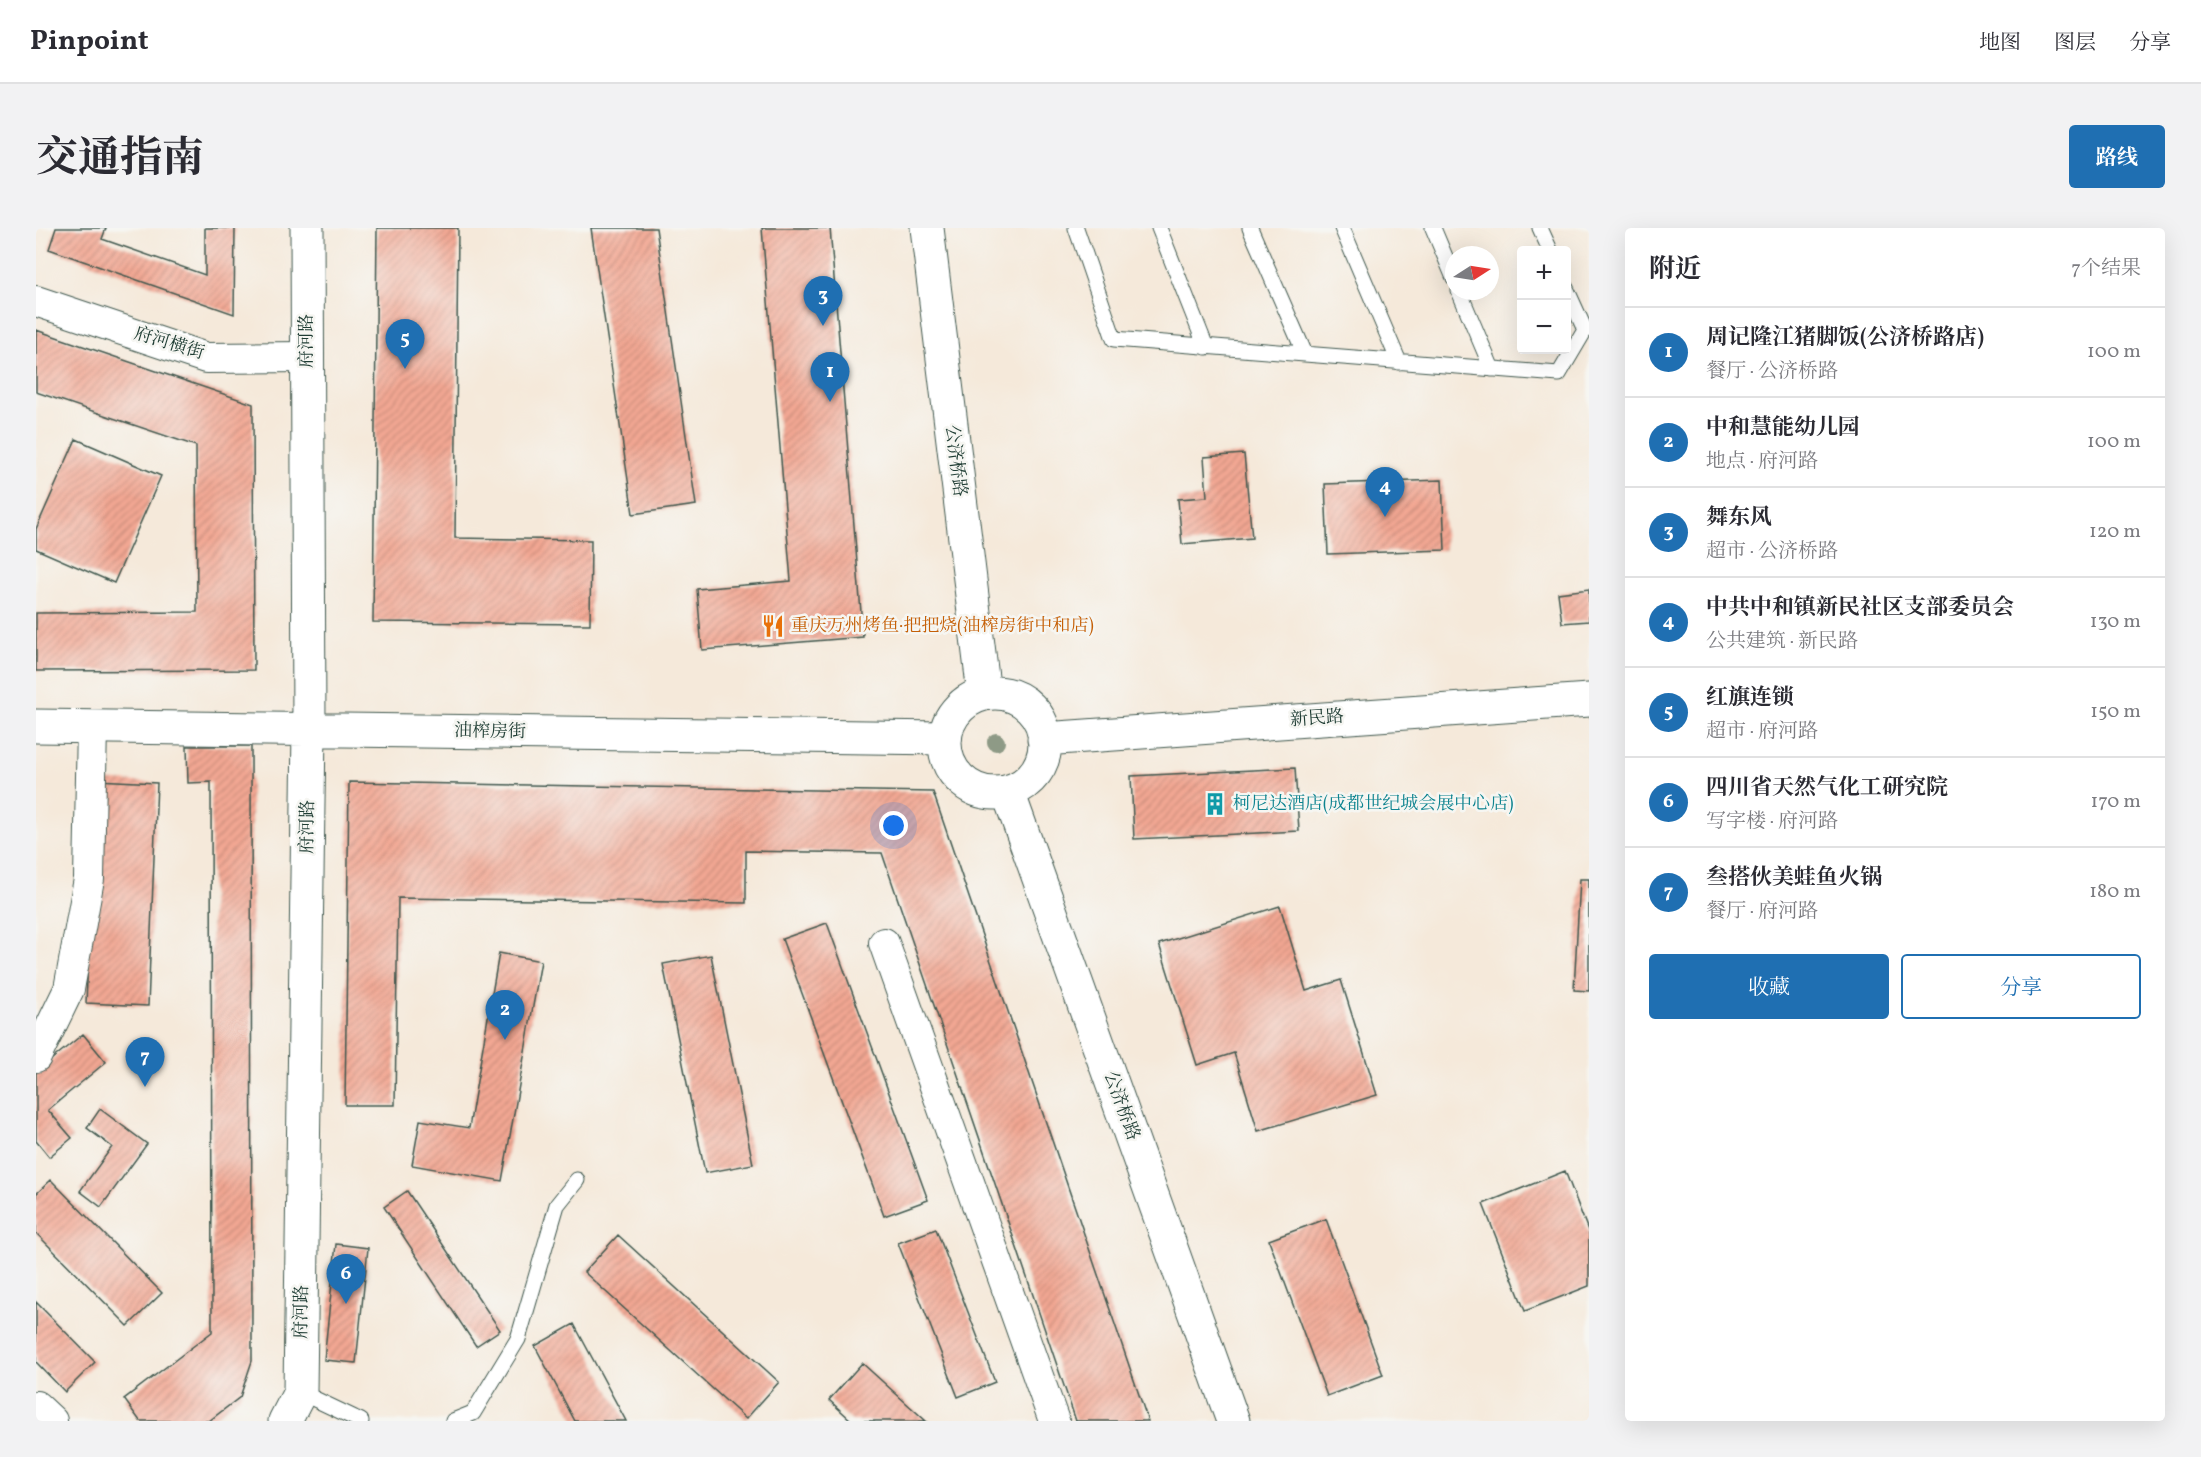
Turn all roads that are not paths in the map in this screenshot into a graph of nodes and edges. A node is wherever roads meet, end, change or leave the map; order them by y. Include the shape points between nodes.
1 (307, 228) edge
2 (927, 228) edge
3 (1076, 228) edge
4 (1159, 228) edge
5 (1250, 228) edge
6 (1342, 228) edge
7 (1433, 228) edge
8 (1540, 228) edge
9 (1548, 246) edge
10 (1445, 257) edge
11 (1571, 299) edge
12 (1463, 300) edge
13 (36, 301) edge
14 (1206, 347) junction
15 (1305, 354) junction
16 (307, 357) junction
17 (1399, 362) junction
18 (1492, 369) junction
19 (984, 694) junction
20 (1589, 700) edge
21 (36, 726) edge
22 (92, 726) junction
23 (309, 729) junction
24 (945, 738) junction
25 (1044, 739) junction
26 (1008, 792) junction
27 (884, 943) dead end
28 (36, 1057) edge
29 (577, 1180) dead end
30 (300, 1392) junction
31 (36, 1406) edge
32 (51, 1421) edge
33 (285, 1421) edge
34 (361, 1421) edge
35 (453, 1421) edge
36 (1054, 1421) edge
37 (1233, 1421) edge

1 - 16 street, 府河路
2 - 19 street, 公济桥路
3 - 14 lane via 1114,339
4 - 14 lane
5 - 15 lane
6 - 17 lane
7 - 10 lane
8 - 9 lane
11 - 18 lane via 1585,330 1559,374
12 - 18 lane
13 - 16 street, 府河横街 via 206,358
14 - 15 lane
15 - 17 lane
16 - 23 street, 府河路
17 - 18 lane
19 - 24 street via 958,710
19 - 25 street via 1008,696 1030,708 1040,722
20 - 25 street, 新民路
21 - 22 street, 油榨房街
22 - 23 street, 油榨房街
22 - 28 street via 89,879 69,989
23 - 24 street, 油榨房街
23 - 30 street, 府河路
24 - 26 street via 951,769 961,781 991,794
25 - 26 street via 1043,756 1036,772
26 - 37 street, 公济桥路
27 - 36 street
29 - 35 lane via 557,1205 518,1339 473,1413
30 - 33 street, 府河路
30 - 34 lane
31 - 32 street

